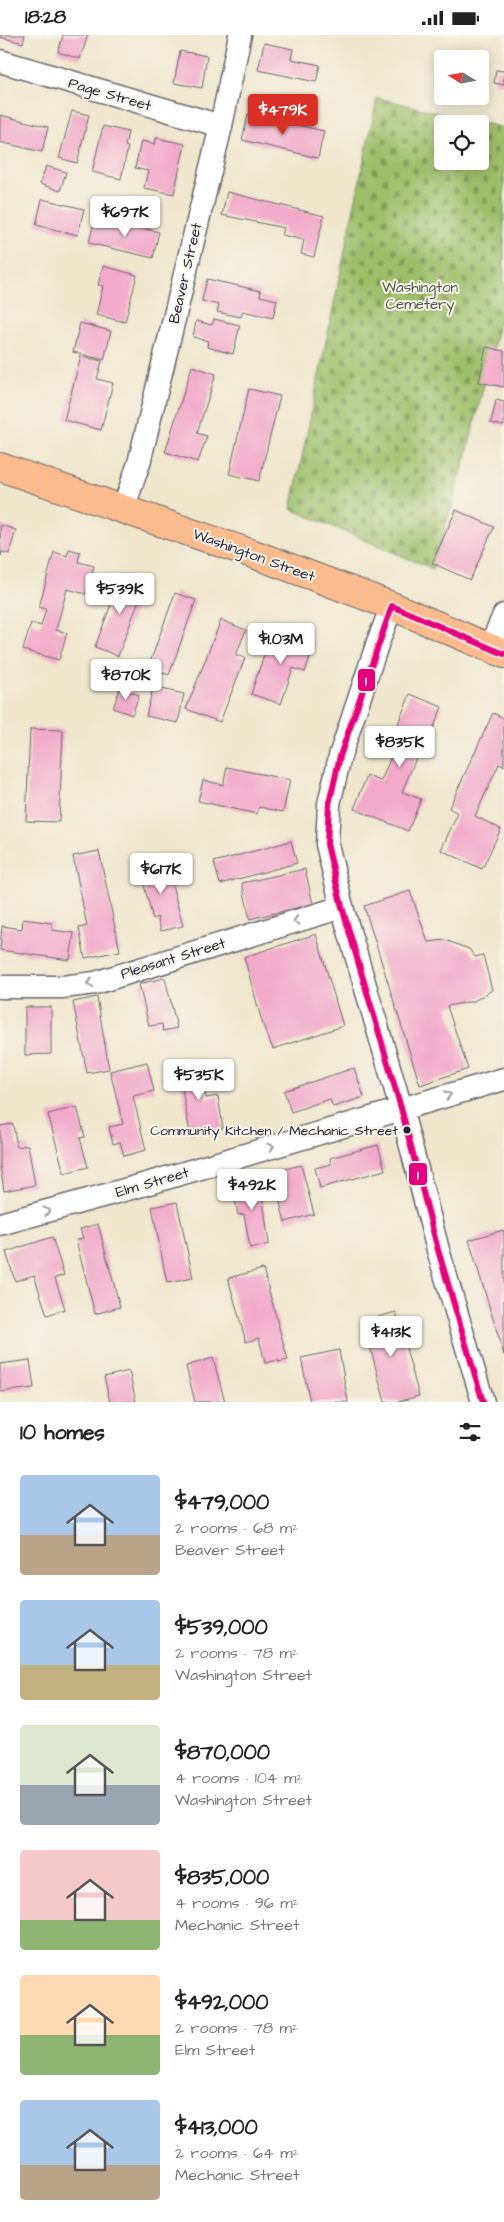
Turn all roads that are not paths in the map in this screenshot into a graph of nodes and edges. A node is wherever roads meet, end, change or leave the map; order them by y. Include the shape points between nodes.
1 (240, 35) edge
2 (0, 61) edge
3 (221, 126) junction
4 (0, 467) edge
5 (123, 509) junction
6 (392, 606) junction
7 (504, 615) edge
8 (497, 651) edge
9 (342, 907) junction
10 (0, 987) edge
11 (504, 1079) edge
12 (401, 1109) junction
13 (0, 1224) edge
14 (482, 1402) edge

1 - 3 street, Beaver Street
2 - 3 street, Page Street
3 - 5 street, Beaver Street via 139,463
4 - 5 main road, Washington Street
5 - 6 main road, Washington Street
6 - 8 main road, Washington Street
6 - 9 street via 340,756 330,804 327,844
7 - 8 street
9 -> 10 street, Pleasant Street via 95,983 62,987
9 - 12 street
12 -> 11 street, Elm Street
13 -> 12 street, Elm Street
12 - 14 street

